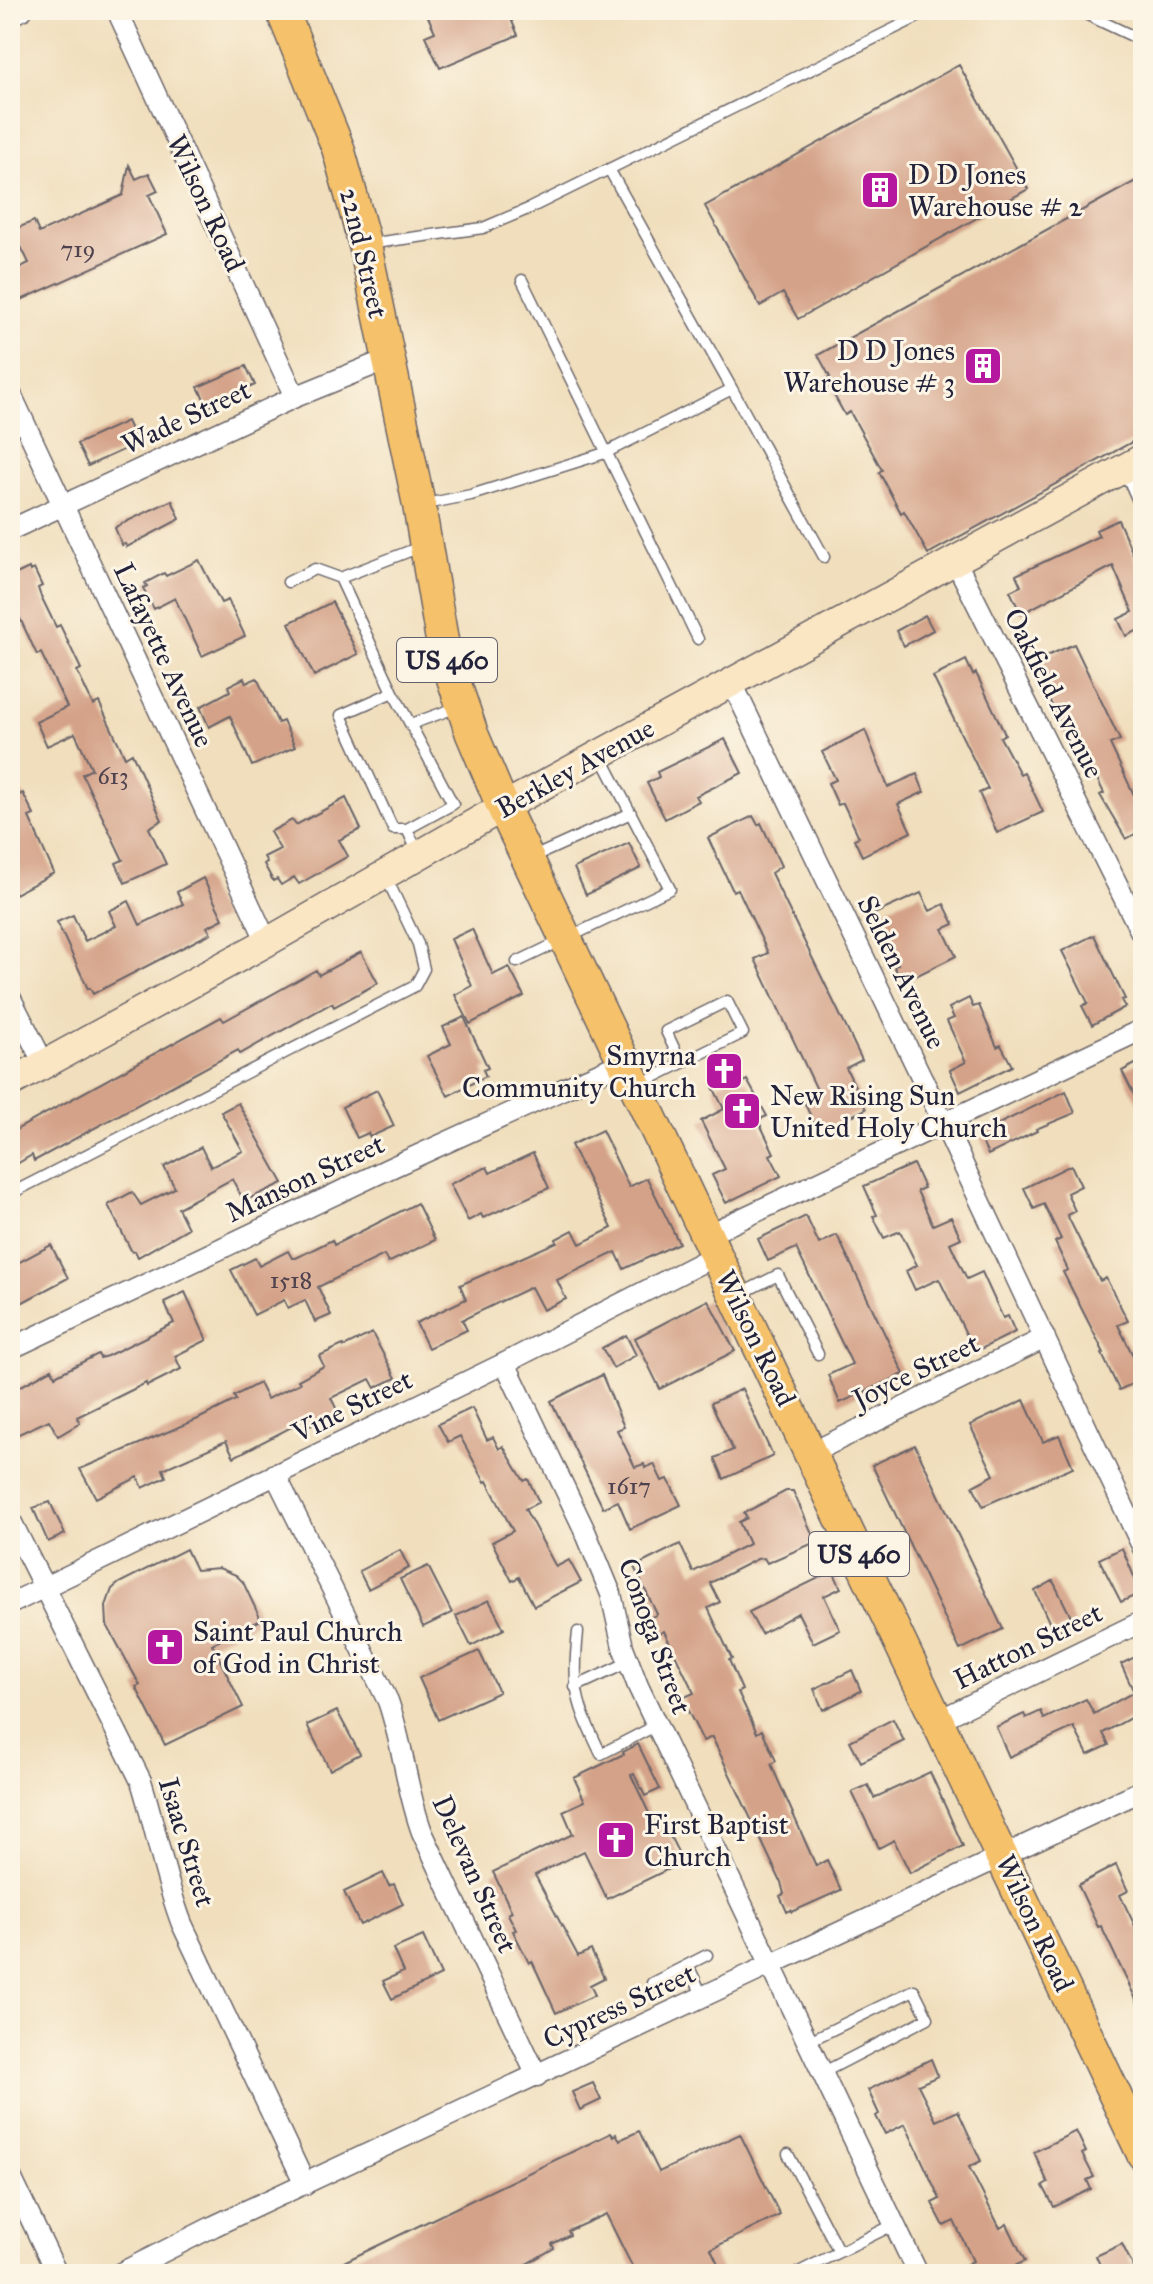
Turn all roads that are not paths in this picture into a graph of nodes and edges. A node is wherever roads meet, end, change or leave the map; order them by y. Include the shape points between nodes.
1 (22, 10) edge
2 (117, 10) edge
3 (282, 10) edge
4 (932, 10) edge
5 (1077, 10) edge
6 (10, 16) edge
7 (1143, 41) edge
8 (609, 169) junction
9 (365, 245) junction
10 (522, 280) dead end
11 (388, 359) junction
12 (732, 389) junction
13 (10, 392) edge
14 (295, 397) junction
15 (605, 453) junction
16 (1135, 462) edge
17 (1143, 500) edge
18 (64, 505) junction
19 (419, 505) junction
20 (10, 530) edge
21 (426, 544) junction
22 (824, 557) dead end
23 (956, 562) junction
24 (340, 578) junction
25 (288, 582) dead end
26 (698, 639) dead end
27 (732, 683) junction
28 (393, 692) junction
29 (462, 706) junction
30 (411, 724) junction
31 (600, 754) junction
32 (503, 807) junction
33 (631, 813) junction
34 (407, 829) junction
35 (420, 855) junction
36 (529, 859) junction
37 (385, 875) junction
38 (1143, 936) edge
39 (568, 940) junction
40 (267, 942) junction
41 (517, 962) dead end
42 (10, 997) edge
43 (1143, 1029) edge
44 (681, 1063) junction
45 (44, 1064) junction
46 (631, 1074) junction
47 (10, 1083) edge
48 (944, 1124) junction
49 (10, 1194) edge
50 (712, 1245) junction
51 (736, 1296) junction
52 (1045, 1338) junction
53 (10, 1349) edge
54 (818, 1354) dead end
55 (505, 1363) junction
56 (811, 1453) junction
57 (275, 1474) junction
58 (10, 1519) edge
59 (1143, 1548) edge
60 (44, 1587) junction
61 (10, 1604) edge
62 (1143, 1621) edge
63 (578, 1632) dead end
64 (629, 1662) junction
65 (575, 1687) junction
66 (937, 1721) junction
67 (657, 1725) junction
68 (1143, 1790) edge
69 (1003, 1856) junction
70 (707, 1955) dead end
71 (688, 1965) junction
72 (770, 1965) junction
73 (652, 1983) dead end
74 (703, 1997) junction
75 (807, 2042) junction
76 (822, 2073) junction
77 (537, 2076) junction
78 (788, 2154) dead end
79 (1143, 2154) edge
80 (10, 2175) edge
81 (305, 2184) junction
82 (895, 2224) junction
83 (839, 2252) junction
84 (57, 2274) edge
85 (119, 2274) edge
86 (795, 2274) edge
87 (918, 2274) edge

1 - 6 street
2 - 14 street, Wilson Road
3 - 9 main road, 22nd Street / US 460 via 338,148
4 - 8 lane
5 - 7 lane
8 - 9 lane via 483,228
8 - 12 lane
9 - 11 main road, 22nd Street / US 460
10 - 15 lane
11 - 14 street, Wade Street
11 - 19 main road, 22nd Street / US 460
12 - 15 lane
12 - 22 lane
13 - 18 street, Lafayette Avenue
14 - 18 street, Wade Street
15 - 19 lane via 471,495
15 - 26 lane
16 - 17 street
16 - 23 street, Berkley Avenue
18 - 20 street, Wade Street
18 - 40 street, Lafayette Avenue
19 - 21 main road, Wilson Road / US 460
21 - 24 lane
21 - 29 main road, Wilson Road / US 460 via 444,652
23 - 27 street, Berkley Avenue
23 - 38 street, Oakfield Avenue
24 - 25 lane via 315,569
24 - 28 lane
27 - 31 street, Berkley Avenue
27 - 48 street, Selden Avenue
28 - 30 lane
28 - 34 lane via 341,715 393,829
29 - 30 lane
29 - 32 main road, Wilson Road / US 460
30 - 34 lane via 453,804
31 - 32 street, Berkley Avenue
31 - 33 lane
32 - 35 street, Berkley Avenue
32 - 36 main road, Wilson Road / US 460
33 - 36 lane
33 - 39 lane via 670,889
34 - 35 lane
35 - 37 street, Berkley Avenue
36 - 39 main road, Wilson Road / US 460
37 - 40 street, Berkley Avenue
37 - 49 lane via 421,957 424,969 415,986
39 - 41 lane
39 - 46 main road, Wilson Road / US 460
40 - 45 street, Berkley Avenue
42 - 45 street
43 - 48 street, Vine Street
44 - 44 lane via 743,1033 727,1001 666,1031
44 - 46 lane
45 - 47 street, Berkley Avenue
46 - 50 main road, Wilson Road / US 460
46 - 53 street, Manson Street via 388,1169
48 - 50 street, Vine Street
48 - 52 street, Selden Avenue
50 - 51 main road, Wilson Road / US 460
50 - 55 street, Vine Street
51 - 54 lane via 778,1275
51 - 56 main road, Wilson Road / US 460
52 - 56 street, Joyce Street
52 - 59 street, Selden Avenue
55 - 57 street, Vine Street
55 - 64 street, Conoga Street via 585,1531 611,1594
56 - 66 main road, Wilson Road / US 460
57 - 60 street, Vine Street
57 - 77 street, Delevan Street via 388,1701 422,1832
58 - 60 street, Isaac Street
60 - 61 street, Vine Street
60 - 81 street, Isaac Street via 141,1781 182,1924
62 - 66 street, Hatton Street
63 - 65 lane
64 - 65 lane
64 - 67 street, Conoga Street
65 - 67 lane via 580,1711 601,1754
66 - 69 main road, Wilson Road / US 460
67 - 72 street, Conoga Street
68 - 69 street, Cypress Street
69 - 72 street, Cypress Street
69 - 79 main road, Wilson Road / US 460
70 - 71 lane
71 - 73 lane
71 - 74 lane
72 - 74 street, Cypress Street
72 - 75 street, Conoga Street
74 - 77 street, Cypress Street
75 - 76 street, Conoga Street
75 - 76 lane via 914,1990 928,2018
76 - 82 street, Conoga Street
77 - 81 street, Cypress Street
78 - 83 lane
80 - 84 street
81 - 85 street, Cypress Street
82 - 83 lane
82 - 87 street, Conoga Street
83 - 86 lane

